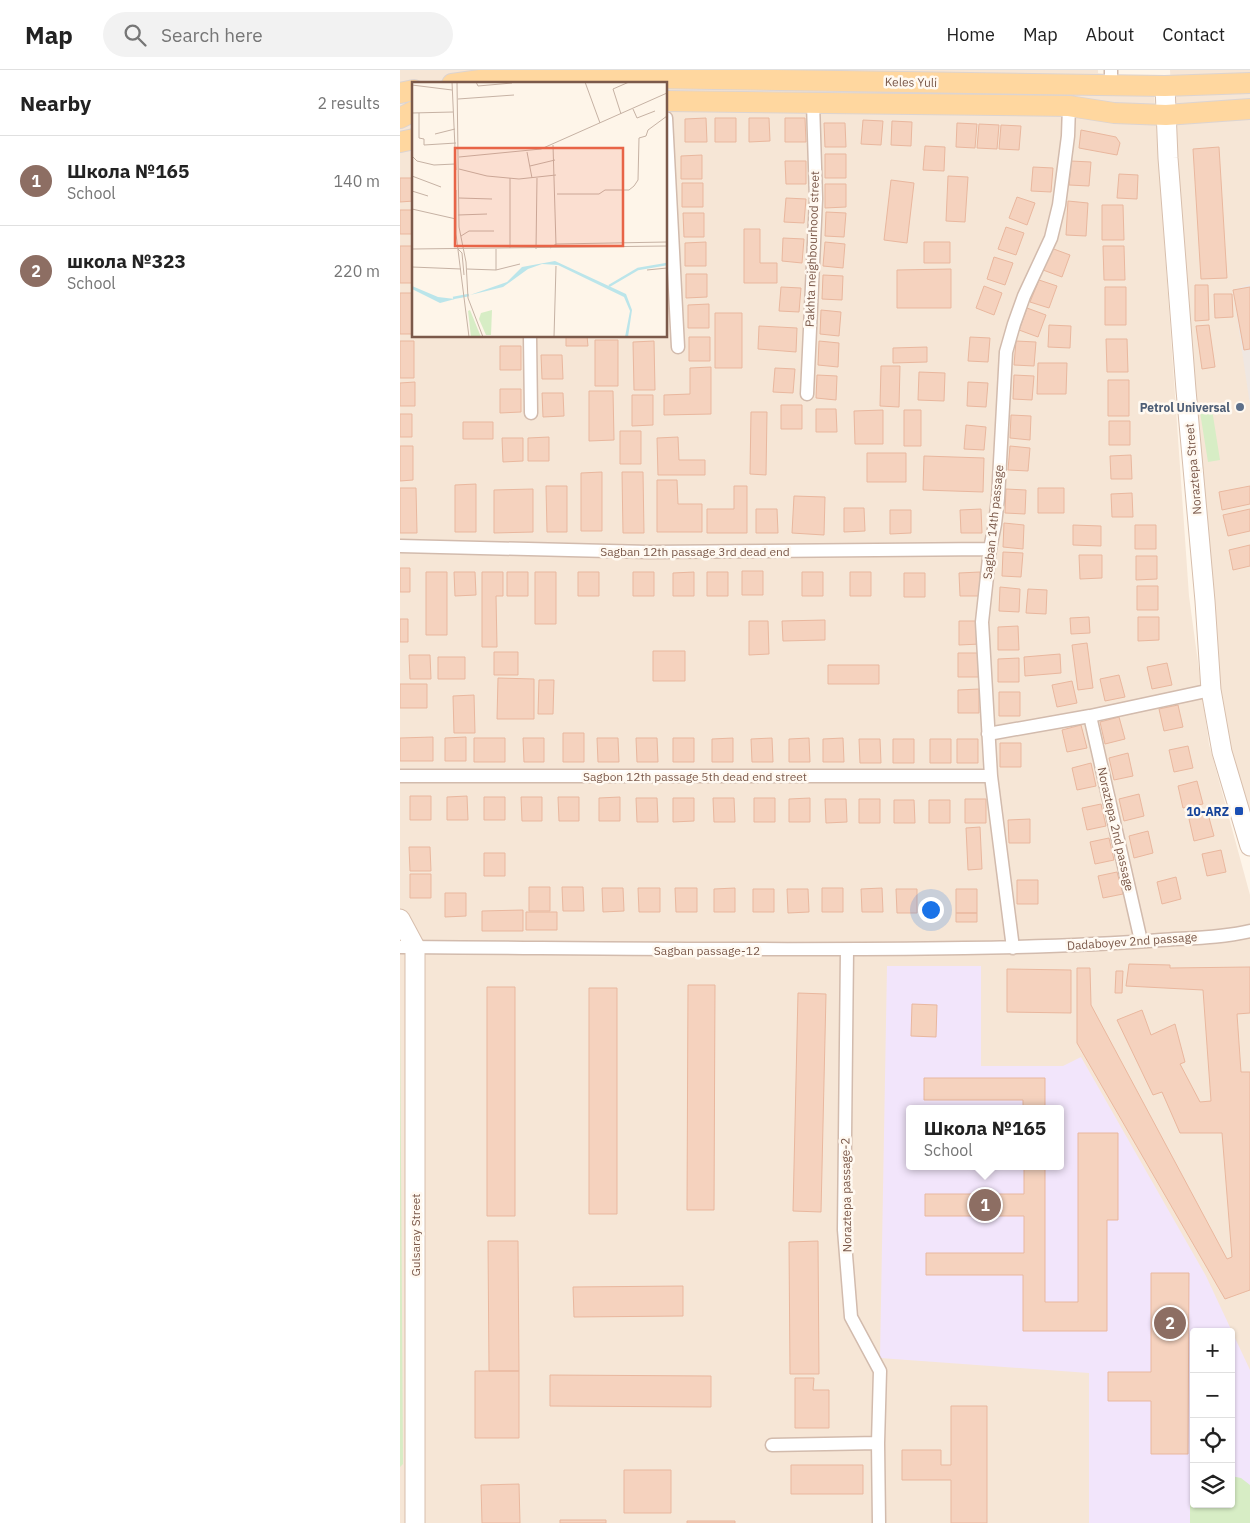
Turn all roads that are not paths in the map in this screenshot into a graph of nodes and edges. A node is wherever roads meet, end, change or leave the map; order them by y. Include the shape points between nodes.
1 (636, 73) edge
2 (580, 77) junction
3 (1111, 78) edge
4 (466, 82) edge
5 (558, 82) edge
6 (1250, 83) edge
7 (1165, 86) junction
8 (668, 101) edge
9 (813, 103) junction
10 (1069, 106) junction
11 (1250, 109) edge
12 (412, 112) edge
13 (1166, 115) junction
14 (400, 118) edge
15 (668, 156) edge
16 (530, 338) edge
17 (678, 347) dead end
18 (807, 394) dead end
19 (531, 413) dead end
20 (400, 546) edge
21 (990, 549) junction
22 (1211, 690) junction
23 (1090, 716) junction
24 (988, 734) junction
25 (400, 776) edge
26 (991, 776) junction
27 (1250, 846) edge
28 (400, 919) edge
29 (1250, 931) edge
30 (1141, 941) junction
31 (408, 947) edge
32 (1014, 948) junction
33 (847, 950) junction
34 (878, 1443) junction
35 (772, 1445) dead end
36 (408, 1490) edge
37 (415, 1523) edge
38 (879, 1523) edge

1 - 2 main road, Keles Yuli
1 - 3 main road, Keles Yuli
2 - 4 main road, Keles Yuli via 500,77
2 - 5 main road
3 - 7 main road, Keles Yuli
6 - 7 main road, Keles Yuli
7 - 13 main road, Noraztepa Street
8 - 9 main road, Keles Yuli
9 - 10 main road, Keles Yuli
9 - 18 street, Pakhta neighbourhood street via 816,199
10 - 13 main road, Keles Yuli via 1114,114
10 - 21 street, Sagban 14th passage via 1059,205 1051,238 1024,296 1006,352 998,498
11 - 13 main road, Keles Yuli
12 - 14 main road
13 - 22 main road, Noraztepa Street
15 - 17 street
16 - 19 street
20 - 21 street, Sagban 12th passage 3rd dead end via 649,552
21 - 24 street, Sagban 14th passage via 982,622
22 - 23 street
22 - 27 main road, Noraztepa Street via 1218,736
23 - 24 street
23 - 30 street, Noraztepa 2nd passage
24 - 26 street, Sagban 14th passage
25 - 26 street, Sagbon 12th passage 5th dead end street
26 - 32 street, Sagban 14th passage
28 - 31 main road
29 - 30 street, Dadaboyev 2nd passage via 1235,935
30 - 32 street, Dadaboyev 2nd passage
31 - 33 street, Sagban passage-12
31 - 36 main road, Gulsaray Street
32 - 33 street, Sagban passage-12
33 - 34 street, Noraztepa passage-2 via 844,1230 851,1317 880,1371
34 - 35 street
34 - 38 street, Noraztepa passage-2
36 - 37 main road, Gulsaray Street

